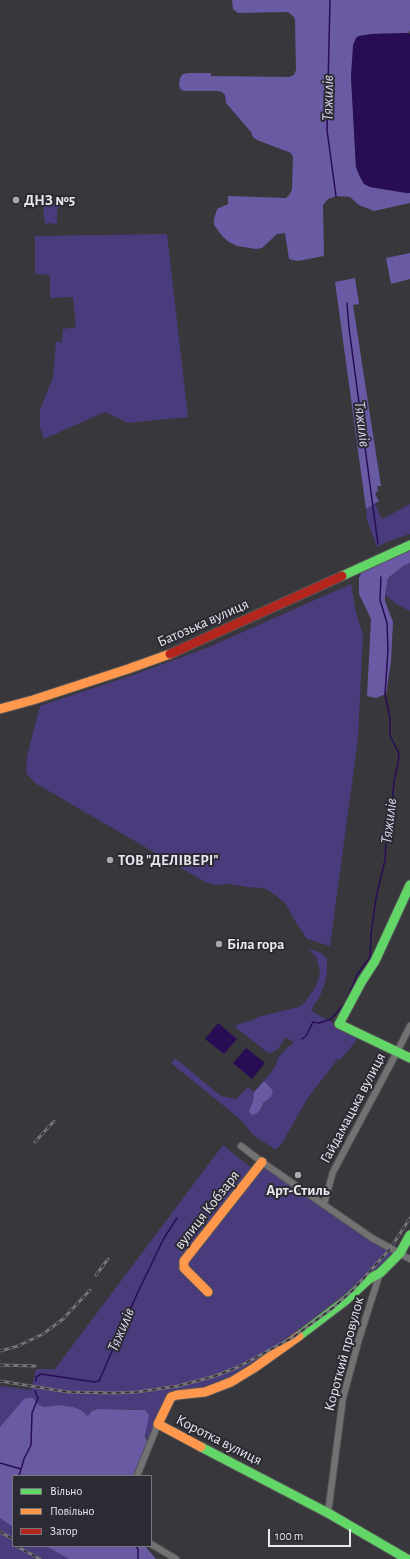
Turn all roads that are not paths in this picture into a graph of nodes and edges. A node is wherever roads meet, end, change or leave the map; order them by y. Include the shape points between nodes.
1 (410, 545) edge
2 (0, 709) edge
3 (410, 885) edge
4 (410, 1026) edge
5 (398, 1052) junction
6 (410, 1058) edge
7 (241, 1146) dead end
8 (262, 1162) junction
9 (324, 1204) junction
10 (410, 1235) edge
11 (400, 1253) junction
12 (410, 1259) edge
13 (380, 1273) junction
14 (208, 1292) dead end
15 (158, 1424) junction
16 (136, 1475) edge
17 (328, 1513) junction
18 (152, 1545) edge
19 (176, 1559) edge
20 (408, 1559) edge

1 - 2 street, Батозька вулиця via 177,651
3 - 5 street via 375,961 339,1024
4 - 5 street, Гайдамацька вулиця
5 - 6 street
5 - 9 street, Гайдамацька вулиця via 333,1172
7 - 8 street
8 - 9 street
8 - 14 street, вулиця Кобзаря via 184,1261 184,1268
9 - 11 street via 372,1238
10 - 11 street, Коротка вулиця
11 - 12 street
11 - 13 street, Коротка вулиця
13 - 15 street, Коротка вулиця via 245,1374 215,1389 171,1397
13 - 17 street, Короткий провулок via 343,1398
15 - 16 street
15 - 17 street, Коротка вулиця
17 - 20 street, Коротка вулиця
18 - 19 street

